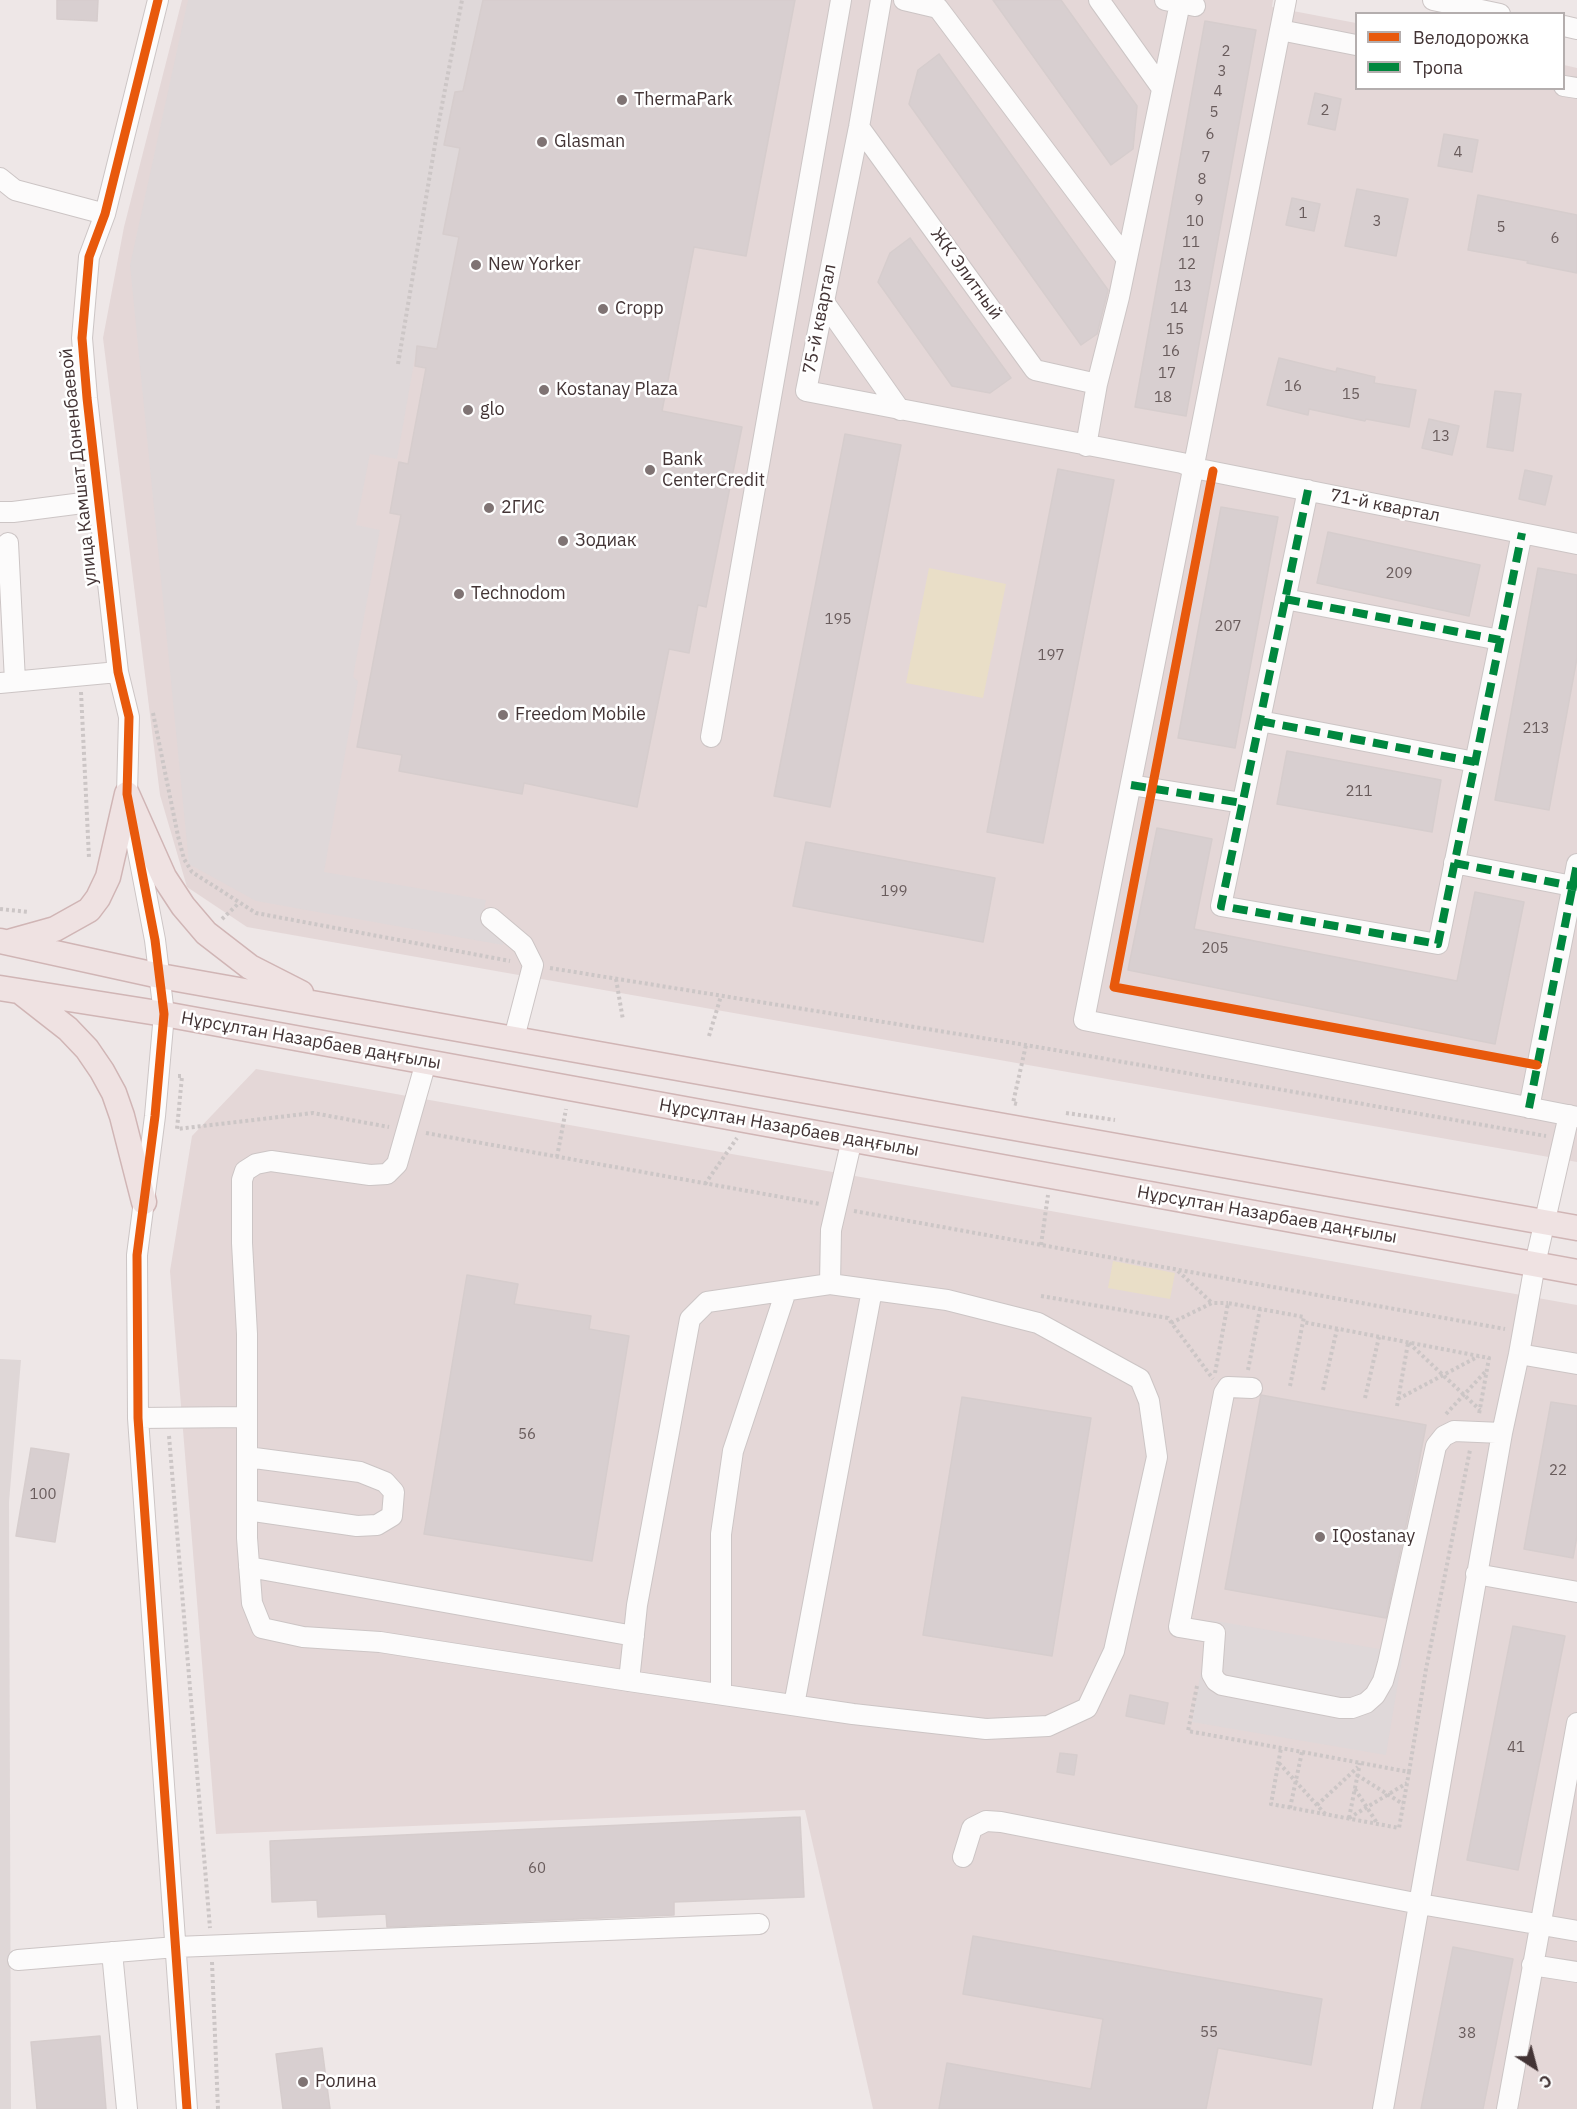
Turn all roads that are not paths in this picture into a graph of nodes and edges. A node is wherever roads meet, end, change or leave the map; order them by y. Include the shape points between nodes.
1 (158, 0) edge
2 (842, 0) edge
3 (881, 0) edge
4 (904, 0) edge
5 (1099, 0) edge
6 (1286, 0) edge
7 (1441, 1) edge
8 (1180, 3) edge
9 (1491, 12) edge
10 (1280, 30) junction
11 (1355, 45) edge
12 (1161, 87) junction
13 (859, 128) junction
14 (0, 178) edge
15 (105, 214) junction
16 (1126, 258) junction
17 (824, 302) junction
18 (1097, 384) junction
19 (900, 410) junction
20 (1086, 446) junction
21 (1194, 468) junction
22 (1308, 490) junction
23 (98, 501) junction
24 (0, 512) edge
25 (1522, 533) junction
26 (8, 543) dead end
27 (1577, 544) edge
28 (1285, 599) junction
29 (1500, 640) junction
30 (118, 672) junction
31 (8, 682) edge
32 (1260, 721) junction
33 (711, 737) dead end
34 (1475, 762) junction
35 (1131, 785) junction
36 (127, 794) junction
37 (1242, 803) junction
38 (1454, 863) junction
39 (1577, 864) edge
40 (1575, 886) edge
41 (491, 918) dead end
42 (3, 942) edge
43 (160, 976) junction
44 (10, 990) edge
45 (320, 1003) junction
46 (164, 1014) junction
47 (514, 1038) junction
48 (426, 1062) junction
49 (1529, 1108) junction
50 (1573, 1116) edge
51 (852, 1139) junction
52 (144, 1202) junction
53 (1545, 1222) junction
54 (1577, 1227) edge
55 (1535, 1264) junction
56 (1577, 1272) edge
57 (830, 1284) junction
58 (872, 1290) junction
59 (786, 1291) junction
60 (1520, 1354) junction
61 (1577, 1364) edge
62 (1249, 1383) road end
63 (247, 1417) junction
64 (138, 1418) junction
65 (1502, 1433) junction
66 (247, 1457) junction
67 (247, 1510) junction
68 (249, 1567) junction
69 (1476, 1574) junction
70 (1577, 1592) edge
71 (634, 1636) junction
72 (629, 1680) junction
73 (720, 1694) junction
74 (794, 1705) junction
75 (1577, 1723) edge
76 (963, 1857) dead end
77 (1420, 1904) junction
78 (759, 1924) dead end
79 (1539, 1925) junction
80 (1577, 1931) edge
81 (176, 1947) junction
82 (112, 1952) junction
83 (18, 1960) dead end
84 (1532, 1965) junction
85 (1577, 1971) edge
86 (127, 2109) edge
87 (187, 2109) edge
88 (1383, 2109) edge
89 (1507, 2109) edge

1 - 15 street, улица Камшат Доненбаевой
2 - 33 street
3 - 13 street, 75-й квартал
4 - 16 street via 938,8
5 - 12 street
6 - 10 street
7 - 9 street
8 - 12 street
10 - 11 street
10 - 21 street
12 - 16 street
13 - 17 street, 75-й квартал
13 - 18 street, ЖК Элитный via 1035,370
14 - 15 street via 15,190
15 - 23 street, улица Камшат Доненбаевой via 89,257 82,338
16 - 18 street
17 - 19 street
17 - 19 street, 75-й квартал via 806,391
18 - 20 street
19 - 20 street, 75-й квартал
20 - 21 street, 75-й квартал
21 - 22 street, 71-й квартал
21 - 35 street
22 - 25 street, 71-й квартал
22 - 28 street
23 - 24 street
23 - 30 street, улица Камшат Доненбаевой
25 - 27 street, 71-й квартал
25 - 29 street
26 - 31 street
28 - 29 street
28 - 32 street
29 - 34 street
30 - 31 street
30 - 36 street, улица Камшат Доненбаевой via 129,717
32 - 34 street
32 - 37 street
34 - 38 street
35 - 37 street
35 - 49 street via 1084,1020
36 - 42 main road via 108,877 89,910 54,929
36 - 43 street, улица Камшат Доненбаевой
36 - 45 main road via 164,878 206,933 250,967
37 - 38 street via 1221,906 1438,944
38 - 40 street
39 - 40 street
40 - 49 street
41 - 47 street via 523,945 533,965
42 - 43 main road
43 - 45 main road
43 - 46 street, улица Камшат Доненбаевой
44 - 46 main road, Нұрсұлтан Назарбаев даңғылы
44 - 52 main road via 68,1029 102,1071 122,1116
45 - 47 main road
46 - 48 main road, Нұрсұлтан Назарбаев даңғылы
46 - 52 street, улица Камшат Доненбаевой
47 - 53 main road
48 - 51 main road, Нұрсұлтан Назарбаев даңғылы
48 - 63 street via 397,1164 387,1174 271,1161 245,1170 242,1243
49 - 50 street
50 - 53 street
51 - 55 main road, Нұрсұлтан Назарбаев даңғылы
51 - 57 street via 831,1230
52 - 64 street, улица Камшат Доненбаевой via 137,1255
53 - 54 main road
53 - 55 street
55 - 56 main road, Нұрсұлтан Назарбаев даңғылы
55 - 60 street
57 - 58 street
57 - 59 street
58 - 74 street
58 - 74 street via 947,1300 1038,1323 1140,1379 1149,1401 1156,1457 1114,1651 1088,1708 1048,1726 986,1729
59 - 71 street via 707,1302 690,1319
59 - 73 street via 733,1451 721,1534
60 - 61 street
60 - 65 street
62 - 65 street via 1228,1388 1224,1393 1179,1627 1215,1633 1212,1674 1222,1685 1328,1706 1352,1708 1375,1695 1388,1663 1436,1446 1454,1431
63 - 64 street
63 - 66 street
64 - 81 street, улица Камшат Доненбаевой
65 - 69 street
66 - 67 street
66 - 67 street via 360,1472 385,1482 394,1492 392,1516 377,1525 357,1526
67 - 68 street
68 - 71 street
68 - 72 street via 252,1603 262,1628 303,1637 380,1642
69 - 70 street
69 - 77 street
71 - 72 street
72 - 73 street
73 - 74 street
75 - 79 street
76 - 77 street via 972,1828 986,1821 1001,1822
77 - 79 street
77 - 88 street
78 - 81 street
79 - 80 street
79 - 84 street
81 - 82 street
81 - 87 street, улица Камшат Доненбаевой
82 - 83 street
82 - 86 street
84 - 85 street
84 - 89 street

